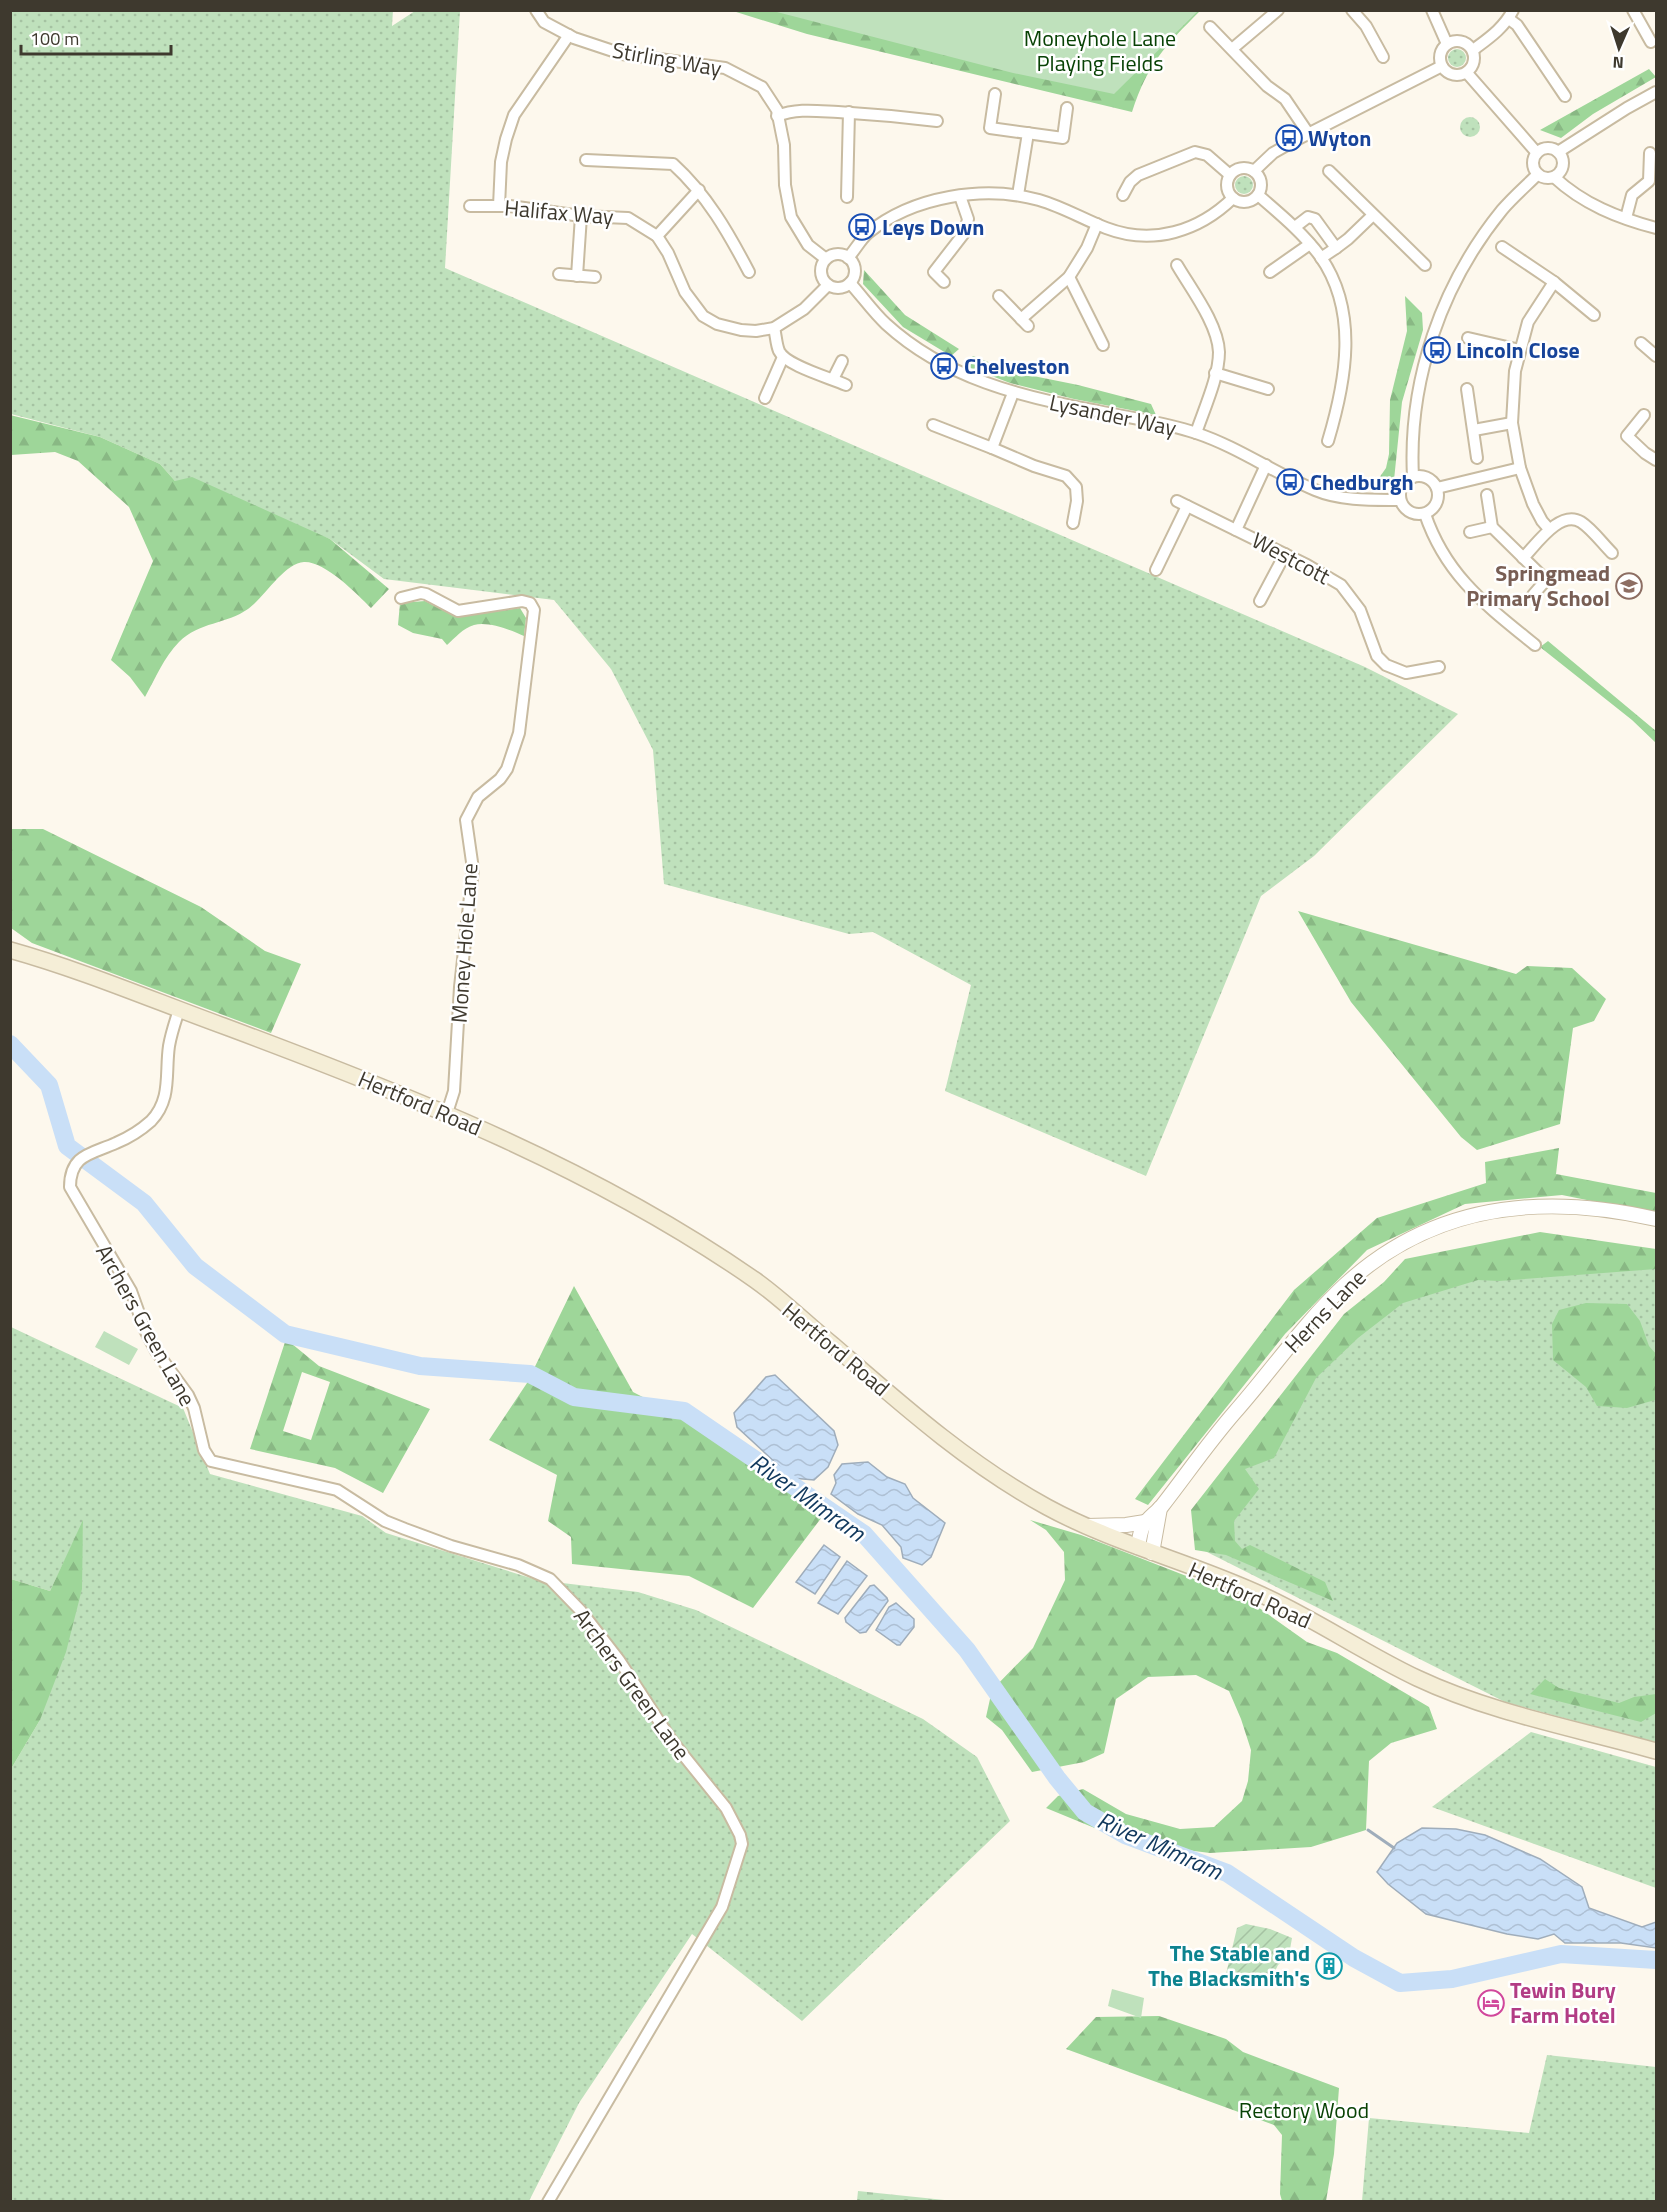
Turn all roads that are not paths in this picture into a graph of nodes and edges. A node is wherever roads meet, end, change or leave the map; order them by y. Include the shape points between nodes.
1 (536, 10) edge
2 (1278, 10) edge
3 (1352, 10) edge
4 (1432, 10) edge
5 (1633, 10) edge
6 (1511, 15) edge
7 (1210, 27) dead end
8 (568, 35) junction
9 (1651, 42) dead end
10 (1447, 44) junction
11 (1232, 49) junction
12 (1473, 50) junction
13 (1383, 57) dead end
14 (1442, 66) junction
15 (1467, 73) junction
16 (1656, 92) edge
17 (995, 94) dead end
18 (1565, 96) dead end
19 (1067, 108) dead end
20 (849, 112) junction
21 (777, 116) junction
22 (937, 121) dead end
23 (1028, 133) junction
24 (1308, 133) junction
25 (1558, 152) junction
26 (1537, 153) junction
27 (1650, 153) dead end
28 (586, 160) dead end
29 (1254, 171) junction
30 (1329, 171) dead end
31 (1538, 174) junction
32 (1230, 175) junction
33 (1554, 177) junction
34 (699, 190) junction
35 (1018, 195) junction
36 (1123, 195) dead end
37 (1258, 195) junction
38 (960, 196) junction
39 (847, 197) dead end
40 (1233, 198) junction
41 (470, 206) dead end
42 (499, 206) junction
43 (1373, 215) junction
44 (581, 216) junction
45 (1626, 218) junction
46 (1097, 224) junction
47 (1295, 227) junction
48 (1656, 228) edge
49 (657, 236) junction
50 (1310, 244) junction
51 (1502, 247) dead end
52 (1336, 248) junction
53 (848, 258) junction
54 (1321, 258) junction
55 (826, 259) junction
56 (1177, 264) dead end
57 (1425, 265) dead end
58 (749, 272) dead end
59 (1270, 272) dead end
60 (559, 274) dead end
61 (576, 276) junction
62 (595, 277) dead end
63 (1069, 277) junction
64 (944, 282) dead end
65 (1554, 282) junction
66 (850, 283) junction
67 (828, 285) junction
68 (999, 296) dead end
69 (1594, 315) dead end
70 (774, 328) junction
71 (1468, 338) dead end
72 (1641, 343) dead end
73 (1103, 345) dead end
74 (1520, 350) junction
75 (1656, 356) edge
76 (783, 357) junction
77 (842, 361) dead end
78 (1215, 373) junction
79 (833, 379) junction
80 (846, 385) dead end
81 (1269, 389) dead end
82 (1467, 389) dead end
83 (1013, 393) junction
84 (765, 398) dead end
85 (1644, 415) dead end
86 (1512, 423) junction
87 (933, 425) dead end
88 (1474, 430) junction
89 (1196, 433) junction
90 (1328, 441) dead end
91 (992, 448) junction
92 (1477, 458) dead end
93 (1656, 460) edge
94 (1266, 465) junction
95 (1520, 468) junction
96 (1413, 477) junction
97 (1437, 488) junction
98 (1487, 495) dead end
99 (1400, 500) junction
100 (1425, 514) junction
101 (1073, 523) dead end
102 (1492, 527) junction
103 (1549, 529) junction
104 (1236, 530) junction
105 (1470, 532) dead end
106 (1612, 553) dead end
107 (1285, 554) junction
108 (1523, 558) junction
109 (1156, 570) dead end
110 (1533, 595) dead end
111 (400, 598) dead end
112 (1260, 601) dead end
113 (1534, 645) dead end
114 (1439, 667) dead end
115 (10, 950) edge
116 (179, 1010) junction
117 (447, 1113) junction
118 (1656, 1219) edge
119 (1160, 1508) junction
120 (1145, 1522) junction
121 (1085, 1526) junction
122 (1145, 1550) junction
123 (1656, 1751) edge
124 (548, 2202) edge

1 - 8 street, Stirling Way via 544,22
2 - 11 street
3 - 13 street
4 - 10 street
5 - 9 street
6 - 12 street via 1496,33
6 - 18 street
7 - 11 street
8 - 21 street, Stirling Way via 622,54 725,68 762,87
8 - 42 street via 514,115 501,162
10 - 12 street via 1458,40
10 - 14 street via 1440,56
11 - 24 street via 1285,99
12 - 15 street via 1473,65
14 - 15 street via 1456,75
14 - 24 street
15 - 26 street
16 - 25 street
17 - 23 street via 990,128
19 - 23 street via 1063,138
20 - 21 street via 792,110
20 - 22 street
20 - 39 street
21 - 55 street, Stirling Way via 792,217 808,245
23 - 35 street
24 - 29 street via 1274,153
25 - 26 street via 1550,148
25 - 33 street via 1563,166
26 - 31 street via 1533,166
27 - 45 street via 1649,181 1632,195
28 - 34 street via 673,164
29 - 32 street via 1238,168
29 - 37 street via 1262,185
30 - 43 street
31 - 33 street
31 - 96 street via 1503,209 1485,235 1461,272 1435,327 1419,380 1413,420
32 - 36 street via 1207,155 1195,153 1138,176
32 - 40 street via 1227,184
33 - 45 street via 1590,204
34 - 49 street
34 - 58 street
35 - 38 street
35 - 46 street via 1055,205
37 - 40 street via 1249,202
37 - 47 street
38 - 53 street via 928,202 893,217 867,233
38 - 64 street via 968,219 965,232 934,272
40 - 46 street via 1206,220 1163,234 1136,235
41 - 42 street, Halifax Way
42 - 44 street, Halifax Way
43 - 52 street
43 - 57 street
44 - 49 street, Halifax Way via 628,218
44 - 61 street
45 - 48 street
46 - 63 street
47 - 50 street
47 - 52 street via 1308,217 1315,219
49 - 70 street, Halifax Way via 669,253 685,292 703,316 741,330
50 - 54 street
50 - 59 street
51 - 65 street
52 - 54 street
53 - 55 street via 839,254
53 - 66 street via 855,273
54 - 90 street via 1342,305 1346,337 1341,394
55 - 67 street via 821,272
56 - 78 street via 1214,330 1219,350
60 - 61 street
61 - 62 street
63 - 68 street via 1024,322
63 - 73 street
65 - 69 street
65 - 74 street via 1528,322
66 - 67 street via 842,287
66 - 83 street, Lysander Way via 885,323 922,352 968,377
67 - 70 street, Halifax Way via 804,309
70 - 76 street
71 - 74 street
72 - 75 street
74 - 86 street
76 - 79 street
76 - 84 street
77 - 79 street
78 - 81 street
78 - 89 street
79 - 80 street
82 - 88 street
83 - 89 street, Lysander Way
83 - 91 street
85 - 93 street via 1627,436
86 - 88 street
86 - 95 street
87 - 91 street
88 - 92 street
89 - 94 street, Lysander Way
91 - 101 street via 1066,476 1076,487
94 - 99 street, Lysander Way via 1316,490 1349,498
94 - 104 street
95 - 97 street
95 - 103 street via 1533,504
96 - 97 street via 1424,477
96 - 99 street via 1401,489
97 - 100 street via 1435,506
98 - 102 street
99 - 100 street via 1407,511
100 - 113 street via 1443,555 1464,583
102 - 105 street
102 - 108 street
103 - 106 street via 1562,521 1577,520
103 - 108 street
104 - 107 street, Westcott
104 - 109 street via 1182,504
107 - 112 street
107 - 114 street, Westcott via 1341,585 1360,610 1377,656 1386,665 1406,673
108 - 110 street via 1546,580
111 - 117 street, Money Hole Lane via 426,594 458,611 522,601 530,603 534,610 519,733 507,769 478,798 466,820 473,868 454,1091
115 - 116 main road, Hertford Road
116 - 117 main road, Hertford Road
116 - 124 street, Archers Green Lane via 169,1046 166,1095 159,1109 129,1137 86,1155 73,1168 70,1187 137,1302 156,1351 188,1395 211,1461 337,1490 385,1521 451,1546 518,1565 550,1580 619,1660 672,1741 726,1808 740,1835 742,1844 722,1907
117 - 121 main road, Hertford Road via 568,1169 662,1219 758,1282 938,1435 988,1471
118 - 119 street, Herns Lane via 1589,1206 1535,1205 1477,1213 1427,1230 1374,1261 1344,1286 1205,1446
119 - 120 street, Herns Lane
119 - 122 street, Herns Lane
120 - 121 street
120 - 122 street
121 - 122 main road, Hertford Road
122 - 123 main road, Hertford Road via 1262,1595 1420,1679 1521,1715

